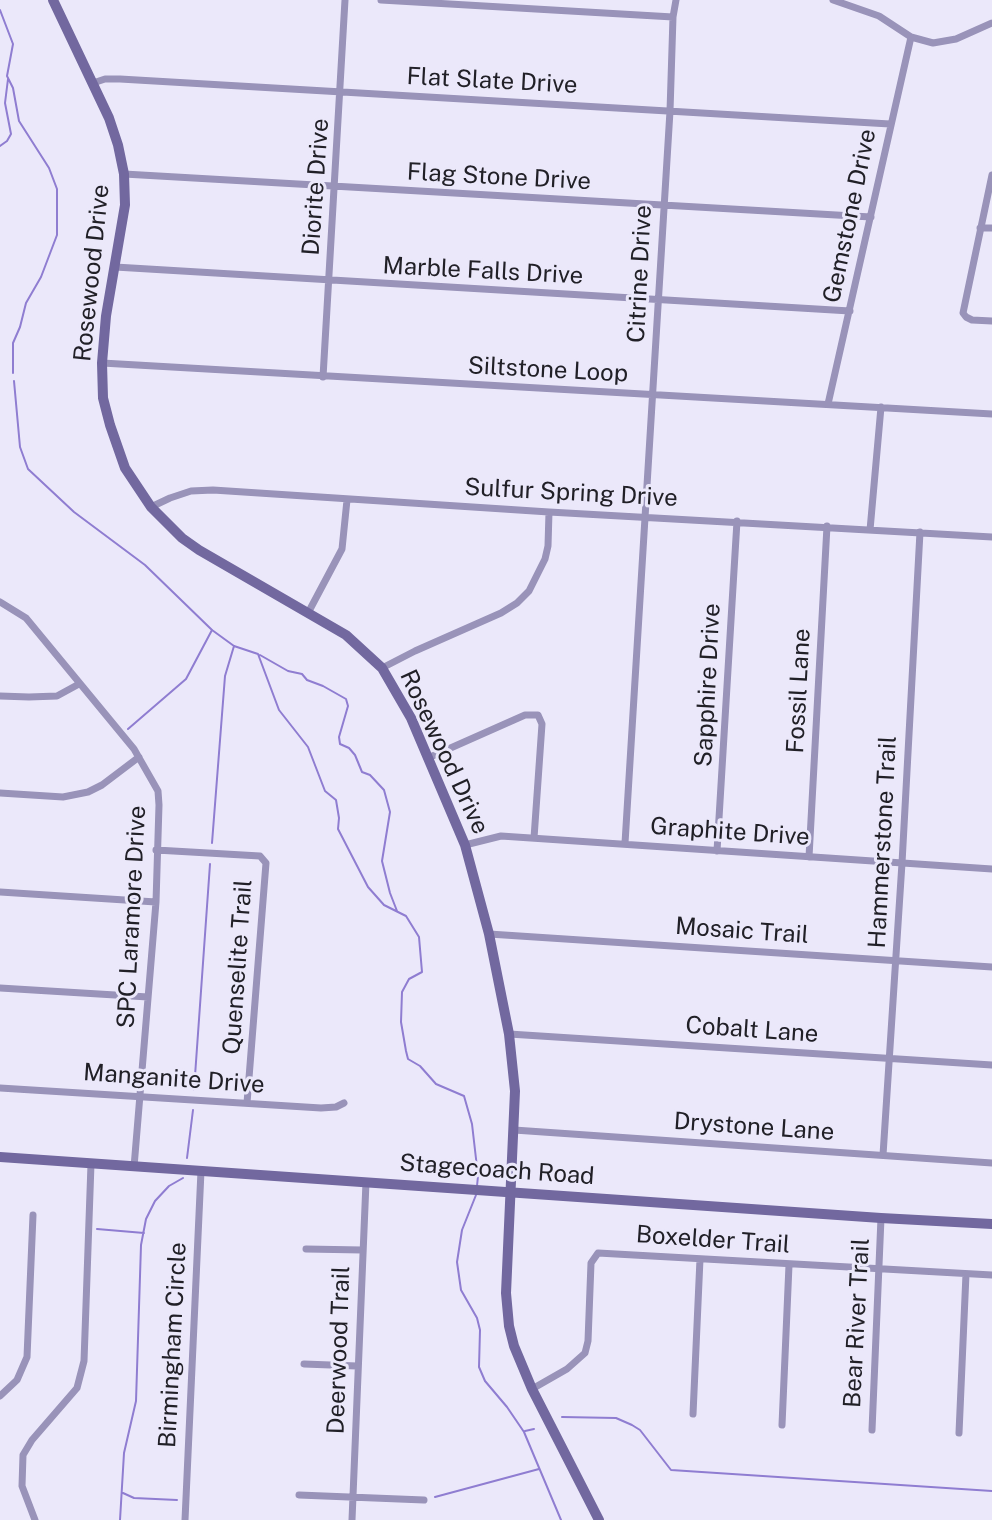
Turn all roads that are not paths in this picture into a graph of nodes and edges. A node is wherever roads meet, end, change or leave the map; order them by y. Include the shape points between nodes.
1 (53, 0) edge
2 (345, 0) edge
3 (381, 0) edge
4 (676, 0) edge
5 (833, 0) edge
6 (673, 16) junction
7 (992, 23) edge
8 (911, 37) junction
9 (93, 83) junction
10 (341, 92) junction
11 (670, 111) junction
12 (890, 124) junction
13 (124, 174) junction
14 (992, 176) edge
15 (336, 186) junction
16 (663, 206) junction
17 (871, 218) junction
18 (980, 228) junction
19 (992, 228) edge
20 (115, 267) junction
21 (329, 281) junction
22 (657, 300) junction
23 (850, 311) junction
24 (992, 321) edge
25 (102, 363) junction
26 (323, 377) junction
27 (652, 396) junction
28 (828, 404) junction
29 (881, 407) junction
30 (992, 414) edge
31 (347, 500) junction
32 (151, 507) junction
33 (549, 512) junction
34 (645, 517) junction
35 (737, 521) junction
36 (827, 526) junction
37 (870, 530) junction
38 (920, 532) junction
39 (992, 537) edge
40 (0, 602) edge
41 (308, 612) junction
42 (382, 668) junction
43 (79, 684) junction
44 (0, 696) edge
45 (139, 757) junction
46 (428, 758) junction
47 (0, 793) edge
48 (534, 838) junction
49 (625, 843) junction
50 (465, 845) junction
51 (156, 850) junction
52 (717, 851) junction
53 (809, 857) junction
54 (902, 863) junction
55 (992, 869) edge
56 (0, 891) edge
57 (156, 902) junction
58 (489, 934) junction
59 (895, 961) junction
60 (992, 967) edge
61 (0, 988) edge
62 (148, 997) junction
63 (509, 1034) junction
64 (889, 1058) junction
65 (992, 1065) edge
66 (0, 1088) edge
67 (140, 1096) junction
68 (247, 1103) junction
69 (344, 1103) dead end
70 (514, 1130) junction
71 (883, 1155) junction
72 (0, 1157) edge
73 (992, 1163) edge
74 (91, 1164) junction
75 (134, 1167) junction
76 (201, 1171) junction
77 (366, 1182) junction
78 (511, 1193) junction
79 (33, 1215) dead end
80 (881, 1218) junction
81 (992, 1224) edge
82 (306, 1249) dead end
83 (362, 1250) junction
84 (700, 1259) junction
85 (789, 1265) junction
86 (878, 1269) junction
87 (966, 1274) junction
88 (992, 1275) edge
89 (304, 1364) dead end
90 (358, 1366) junction
91 (532, 1389) junction
92 (0, 1396) edge
93 (693, 1414) dead end
94 (782, 1425) dead end
95 (872, 1430) dead end
96 (959, 1433) dead end
97 (299, 1495) dead end
98 (352, 1497) junction
99 (424, 1500) dead end
100 (35, 1520) edge
101 (185, 1520) edge
102 (352, 1520) edge
103 (599, 1520) edge

1 - 9 street, Rosewood Drive
2 - 10 street, Diorite Drive
3 - 6 street
4 - 6 street, Citrine Drive
5 - 8 street via 879,16
6 - 11 street, Citrine Drive
7 - 8 street via 946,42
8 - 12 street, Gemstone Drive
9 - 10 street, Flat Slate Drive via 120,79
9 - 13 street, Rosewood Drive via 115,136
10 - 11 street, Flat Slate Drive
10 - 15 street, Diorite Drive
11 - 12 street, Flat Slate Drive
11 - 16 street, Citrine Drive
12 - 17 street, Gemstone Drive
13 - 15 street, Flag Stone Drive
13 - 20 street, Rosewood Drive via 125,205
14 - 18 street
15 - 16 street, Flag Stone Drive
15 - 21 street, Diorite Drive
16 - 17 street, Flag Stone Drive
16 - 22 street, Citrine Drive
17 - 23 street, Gemstone Drive
18 - 19 street
18 - 24 street via 963,313 972,320
20 - 21 street, Marble Falls Drive
20 - 25 street, Rosewood Drive
21 - 22 street, Marble Falls Drive
21 - 26 street, Diorite Drive
22 - 23 street, Marble Falls Drive
22 - 27 street, Citrine Drive
23 - 28 street, Gemstone Drive
25 - 26 street, Siltstone Loop
25 - 32 street, Rosewood Drive via 103,398 116,445
26 - 27 street, Siltstone Loop
27 - 28 street, Siltstone Loop
27 - 34 street, Citrine Drive
28 - 29 street, Siltstone Loop
29 - 30 street, Siltstone Loop
29 - 37 street
31 - 32 street, Sulfur Spring Drive via 213,490 191,491
31 - 33 street, Sulfur Spring Drive
31 - 41 street via 342,549
32 - 41 street, Rosewood Drive via 199,550
33 - 34 street, Sulfur Spring Drive
33 - 42 street via 545,559 534,583 517,603
34 - 35 street, Sulfur Spring Drive
34 - 49 street, Citrine Drive
35 - 36 street, Sulfur Spring Drive
35 - 52 street, Sapphire Drive
36 - 37 street, Sulfur Spring Drive
36 - 53 street, Fossil Lane
37 - 38 street, Sulfur Spring Drive
38 - 39 street, Sulfur Spring Drive
38 - 54 street, Hammerstone Trail
40 - 43 street, SPC Laramore Drive via 26,618
41 - 42 street, Rosewood Drive via 346,635
42 - 46 street, Rosewood Drive
43 - 44 street via 57,695
43 - 45 street, SPC Laramore Drive
45 - 47 street via 88,792 63,797
45 - 51 street, SPC Laramore Drive via 158,790
46 - 48 street via 525,715 538,715 542,724
46 - 50 street, Rosewood Drive
48 - 49 street, Graphite Drive
48 - 50 street, Graphite Drive via 501,836
49 - 52 street, Graphite Drive
50 - 58 street, Rosewood Drive
51 - 57 street, SPC Laramore Drive
51 - 68 street, Quenselite Trail via 260,856 266,863
52 - 53 street, Graphite Drive
53 - 54 street, Graphite Drive
54 - 55 street, Graphite Drive
54 - 59 street, Hammerstone Trail
56 - 57 street
57 - 62 street, SPC Laramore Drive
58 - 59 street, Mosaic Trail
58 - 63 street, Rosewood Drive
59 - 60 street, Mosaic Trail
59 - 64 street, Hammerstone Trail
61 - 62 street
62 - 67 street, SPC Laramore Drive
63 - 64 street, Cobalt Lane
63 - 70 street, Rosewood Drive
64 - 65 street, Cobalt Lane
64 - 71 street, Hammerstone Trail
66 - 67 street, Manganite Drive
67 - 68 street, Manganite Drive
67 - 75 street, SPC Laramore Drive
68 - 69 street, Manganite Drive via 321,1108
70 - 71 street, Drystone Lane
70 - 78 street, Rosewood Drive
71 - 73 street, Drystone Lane
72 - 74 street, Stagecoach Road
74 - 75 street, Stagecoach Road
74 - 100 street via 84,1361 72,1395 23,1455 22,1486
75 - 76 street, Stagecoach Road
76 - 77 street, Stagecoach Road
76 - 101 street, Birmingham Circle
77 - 78 street, Stagecoach Road
77 - 83 street, Deerwood Trail
78 - 80 street, Stagecoach Road
78 - 91 street, Rosewood Drive via 507,1312 514,1346
79 - 92 street via 27,1357 17,1380
80 - 81 street, Stagecoach Road
80 - 86 street, Bear River Trail
82 - 83 street
83 - 90 street, Deerwood Trail
84 - 85 street, Boxelder Trail
84 - 91 street, Boxelder Trail via 598,1253 592,1263 585,1353
84 - 93 street
85 - 86 street, Boxelder Trail
85 - 94 street
86 - 87 street, Boxelder Trail
86 - 95 street, Bear River Trail
87 - 88 street, Boxelder Trail
87 - 96 street
89 - 90 street
90 - 98 street, Deerwood Trail
91 - 103 street, Rosewood Drive
97 - 98 street
98 - 99 street
98 - 102 street, Deerwood Trail

